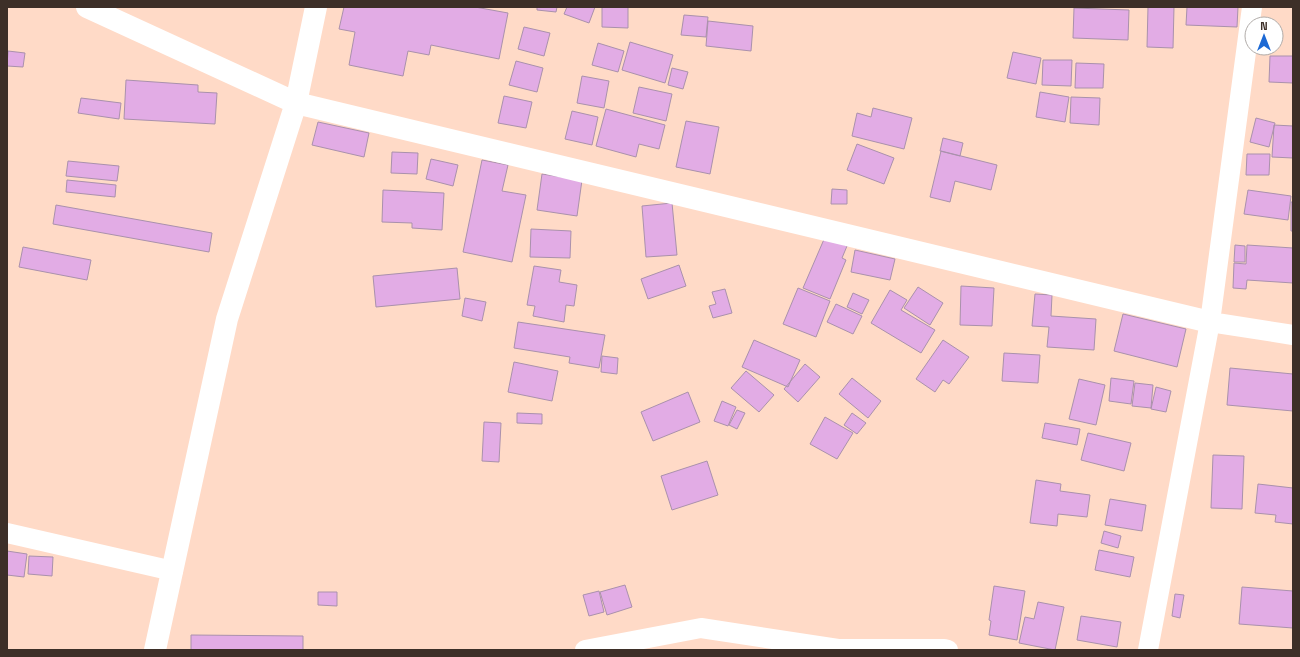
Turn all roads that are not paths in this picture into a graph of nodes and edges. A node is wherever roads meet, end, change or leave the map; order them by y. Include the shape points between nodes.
1 (87, 7) edge
2 (316, 7) edge
3 (1252, 7) edge
4 (296, 103) junction
5 (1210, 322) junction
6 (1293, 335) edge
7 (7, 533) edge
8 (173, 571) junction
9 (155, 650) edge
10 (585, 650) edge
11 (948, 650) edge
12 (1148, 650) edge

1 - 4 street
2 - 4 street
3 - 5 street
4 - 5 street
4 - 8 street via 227,319
5 - 6 street
5 - 12 street
7 - 8 street
8 - 9 street
10 - 11 street via 701,628 838,649

